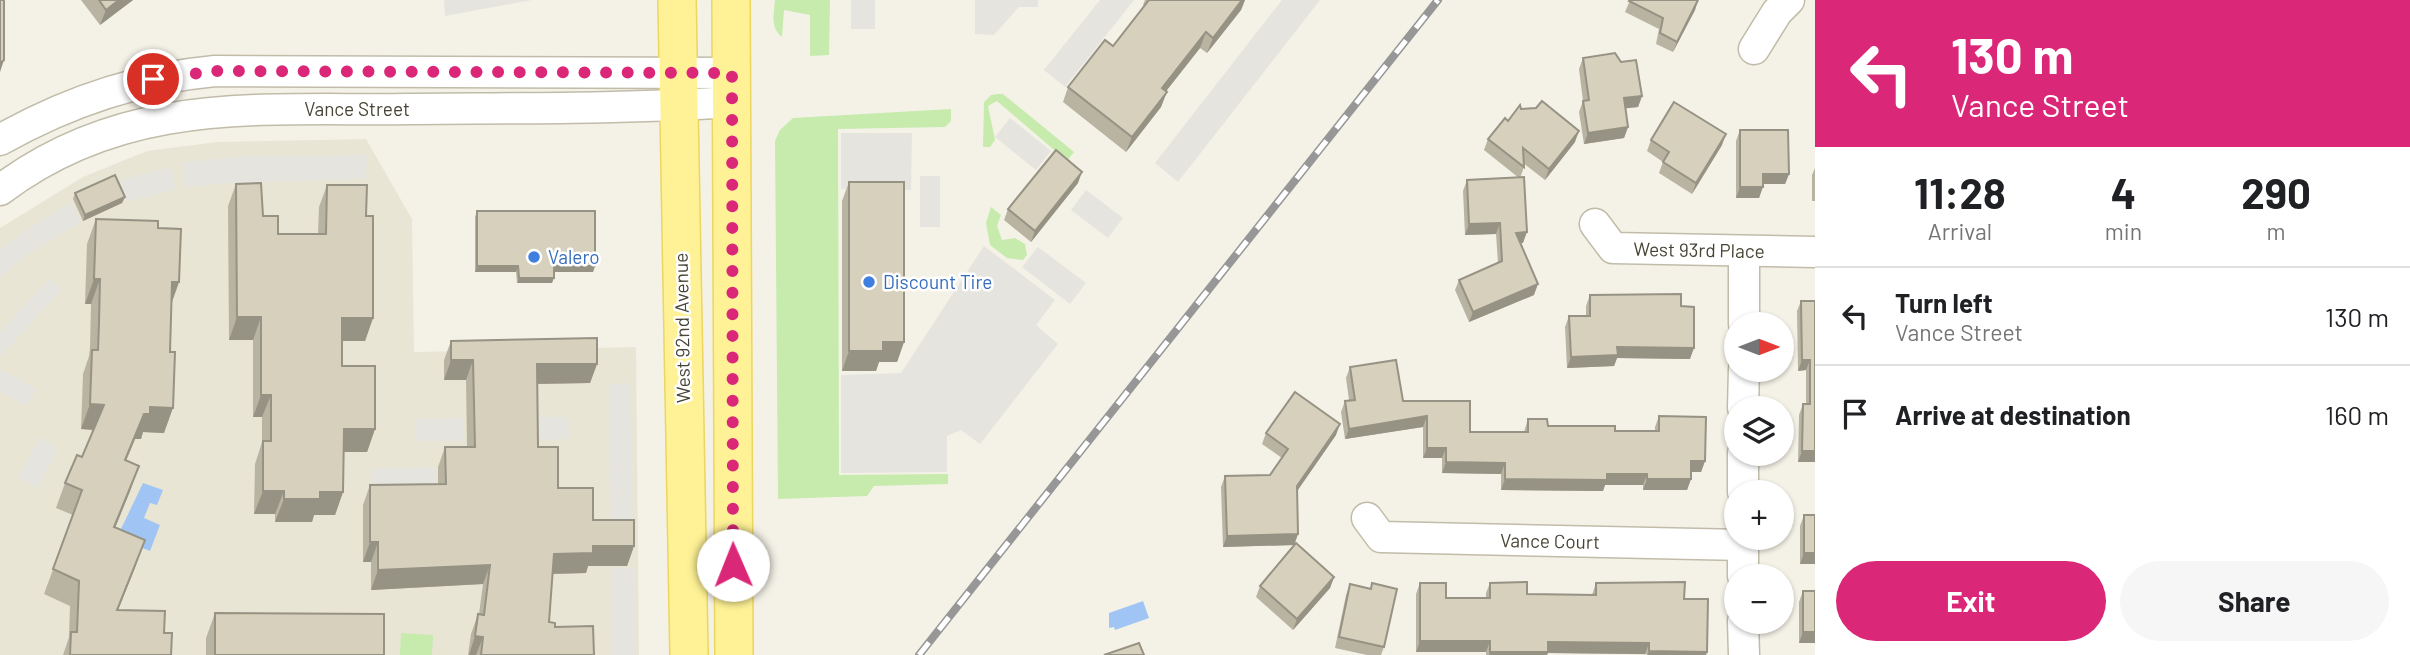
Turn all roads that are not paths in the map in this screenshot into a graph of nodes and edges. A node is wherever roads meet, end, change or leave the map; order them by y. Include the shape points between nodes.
1 (677, 0) edge
2 (731, 0) edge
3 (1789, 0) edge
4 (1754, 49) dead end
5 (732, 88) junction
6 (677, 89) junction
7 (0, 140) edge
8 (0, 190) edge
9 (1595, 224) dead end
10 (1744, 251) junction
11 (1815, 252) edge
12 (1744, 312) edge
13 (1367, 518) dead end
14 (1724, 541) edge
15 (1743, 634) edge
16 (689, 655) edge
17 (734, 655) edge
18 (1744, 655) edge

1 - 6 main road, West 92nd Avenue
2 - 5 main road
3 - 4 street
5 - 6 street, Vance Street
5 - 17 main road
6 - 7 street, Vance Street via 260,70 173,74 69,106
6 - 8 street, Vance Street via 172,116 93,137 51,156
6 - 16 main road, West 92nd Avenue
9 - 10 street, West 93rd Place via 1613,248
10 - 11 street, West 93rd Place
10 - 12 street
13 - 14 street, Vance Court via 1381,537
15 - 18 street

